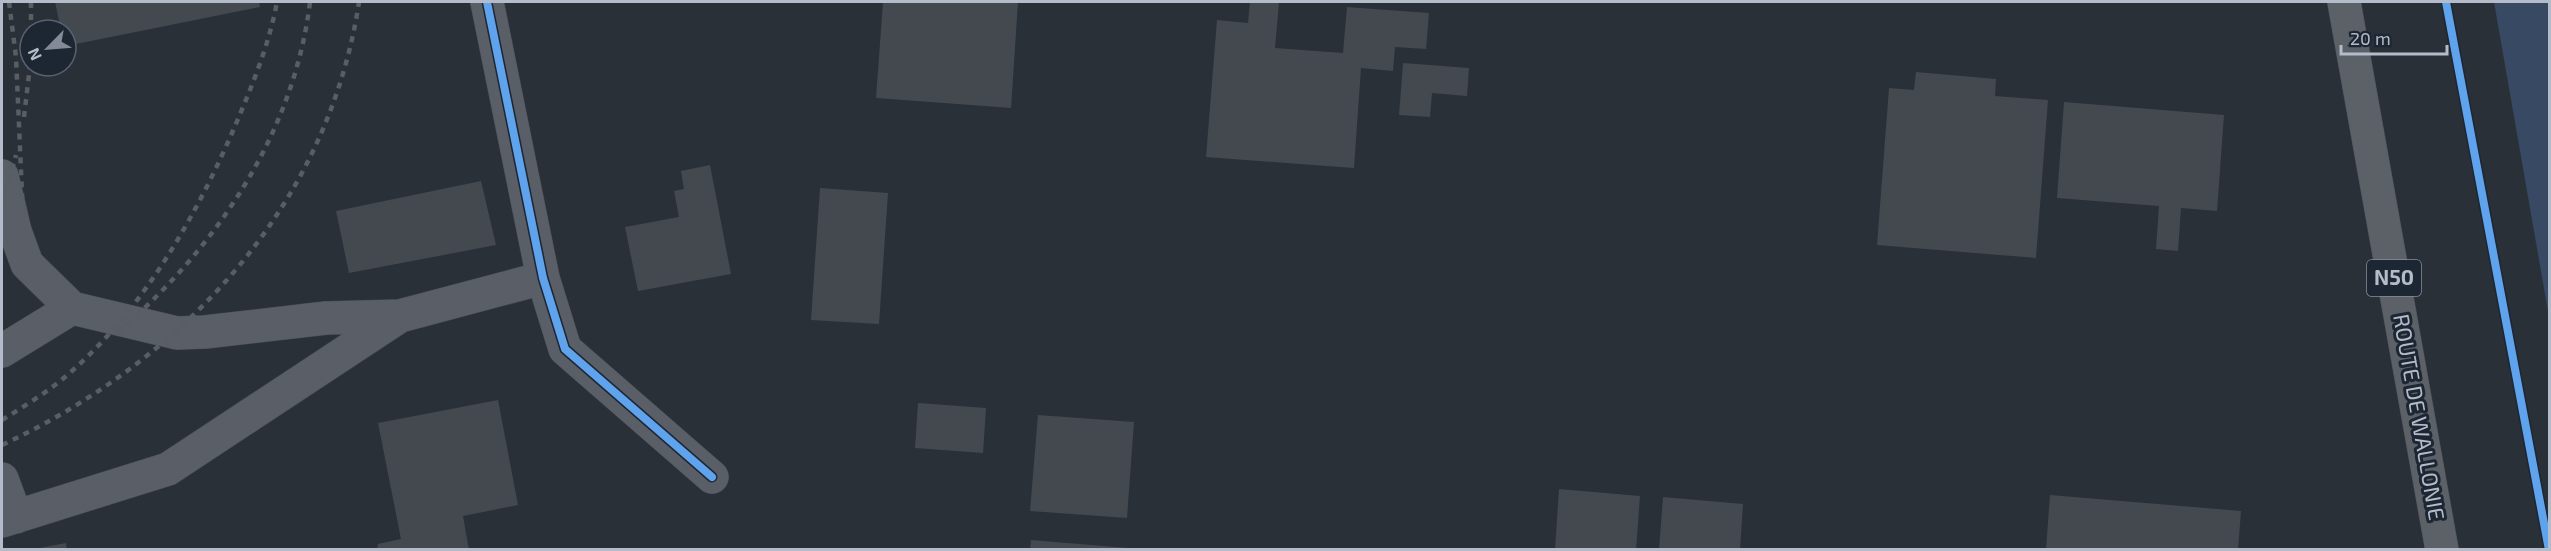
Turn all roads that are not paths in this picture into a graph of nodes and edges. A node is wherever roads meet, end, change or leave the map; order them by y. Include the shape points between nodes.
1 (487, 2) edge
2 (2344, 2) edge
3 (2, 176) edge
4 (543, 278) junction
5 (72, 308) junction
6 (400, 316) junction
7 (2, 351) edge
8 (712, 477) dead end
9 (2, 479) edge
10 (9, 519) edge
11 (2442, 549) edge

1 - 4 street
2 - 11 main road, ROUTE DE WALLONIE / N50
3 - 5 street via 27,264
4 - 6 street
4 - 8 street via 565,349
5 - 6 street via 177,333 326,318
5 - 7 street
6 - 10 street via 168,469
9 - 10 street

